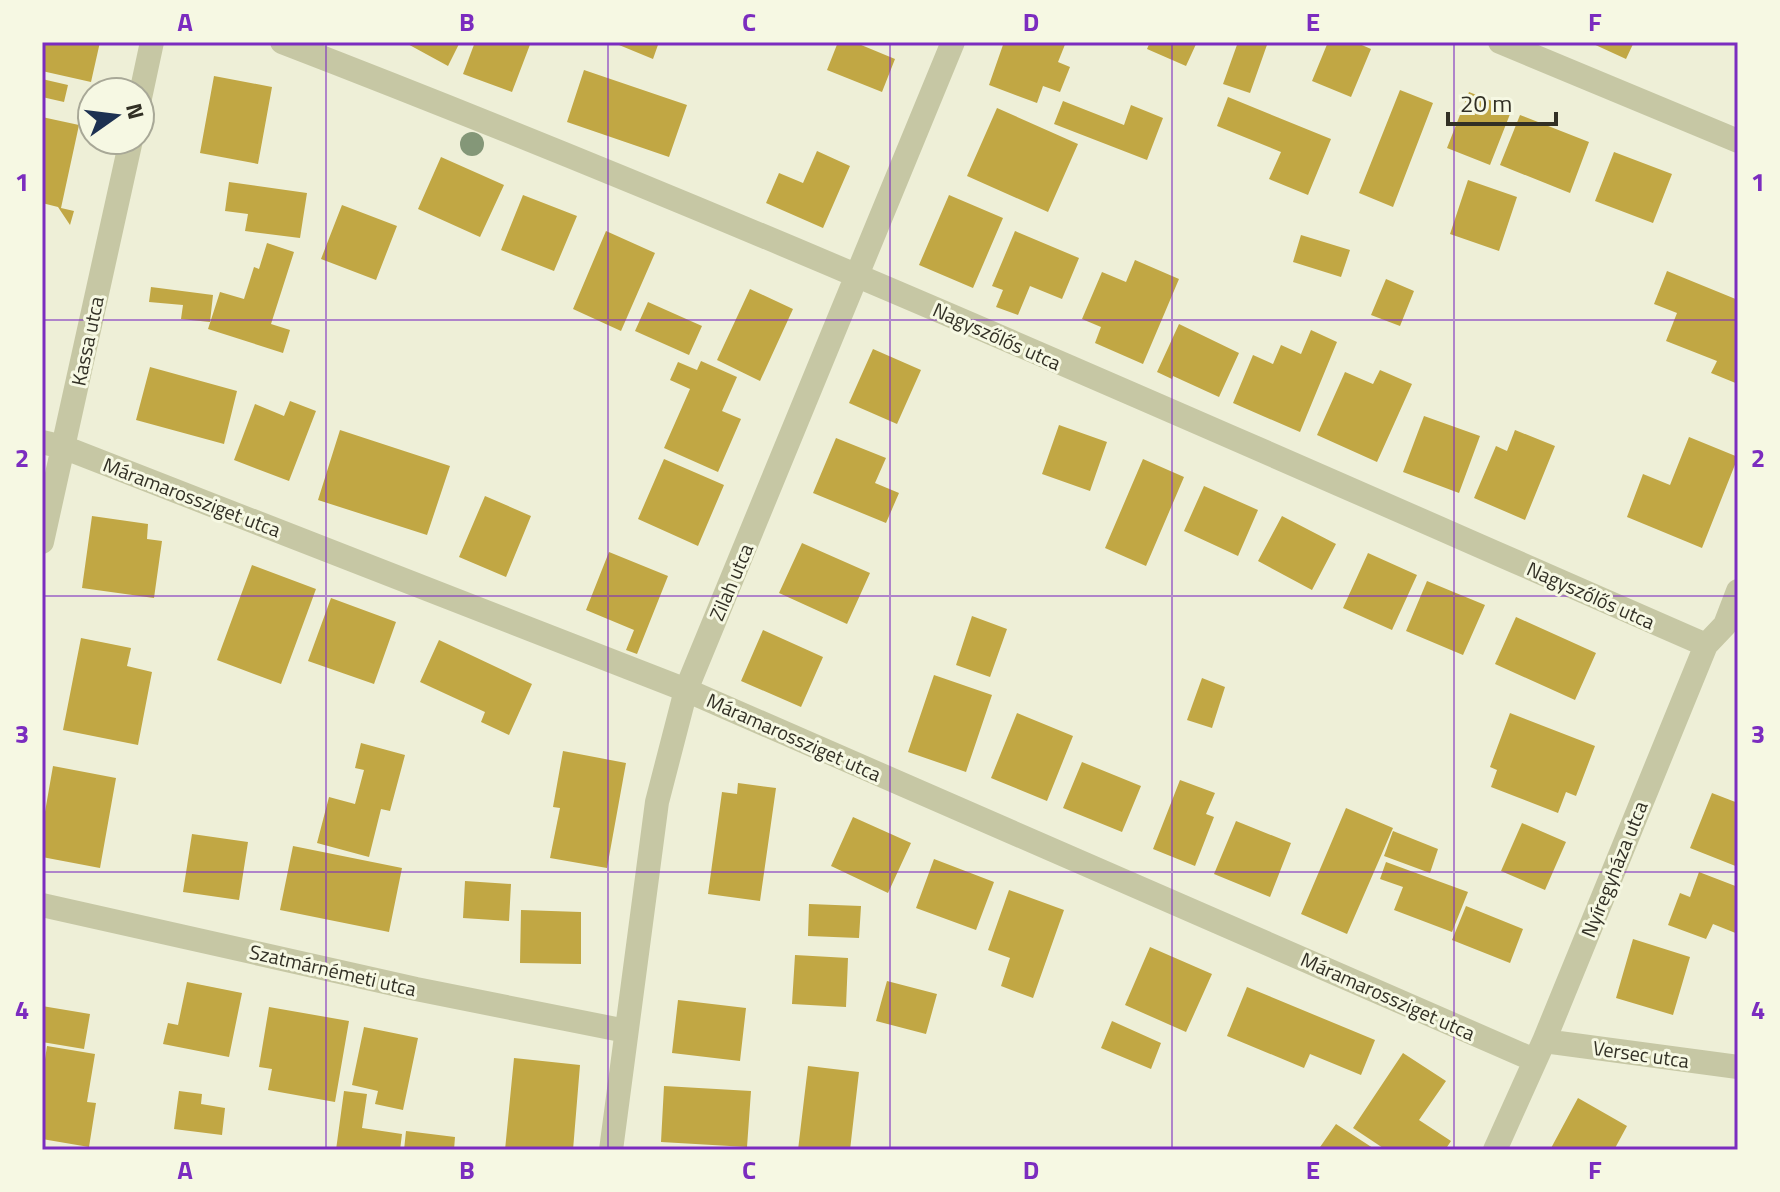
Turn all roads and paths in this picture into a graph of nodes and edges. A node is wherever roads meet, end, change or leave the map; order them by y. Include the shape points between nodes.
1 (152, 42) edge
2 (282, 42) edge
3 (953, 42) edge
4 (1500, 42) edge
5 (145, 76) edge
6 (1738, 141) edge
7 (127, 156) edge
8 (858, 276) junction
9 (53, 445) edge
10 (42, 542) edge
11 (1738, 591) edge
12 (1731, 626) edge
13 (1706, 645) junction
14 (686, 690) junction
15 (42, 905) edge
16 (626, 1031) junction
17 (1539, 1050) junction
18 (1738, 1067) edge
19 (611, 1150) edge
20 (1495, 1150) edge

1 - 5 street
2 - 8 street, Nagyszőlős utca
3 - 8 street, Zilah utca
4 - 6 street
7 - 9 street, Kassa utca
8 - 13 street, Nagyszőlős utca
8 - 14 street, Zilah utca
9 - 10 street, Kassa utca
9 - 14 street, Máramarossziget utca
11 - 12 street, Nyíregyháza utca
12 - 13 street, Nyíregyháza utca
13 - 17 street, Nyíregyháza utca
14 - 16 street, Zilah utca via 657,802
14 - 17 street, Máramarossziget utca
15 - 16 street, Szatmárnémeti utca
16 - 19 street, Zilah utca
17 - 18 street, Versec utca
17 - 20 street, Nyíregyháza utca

